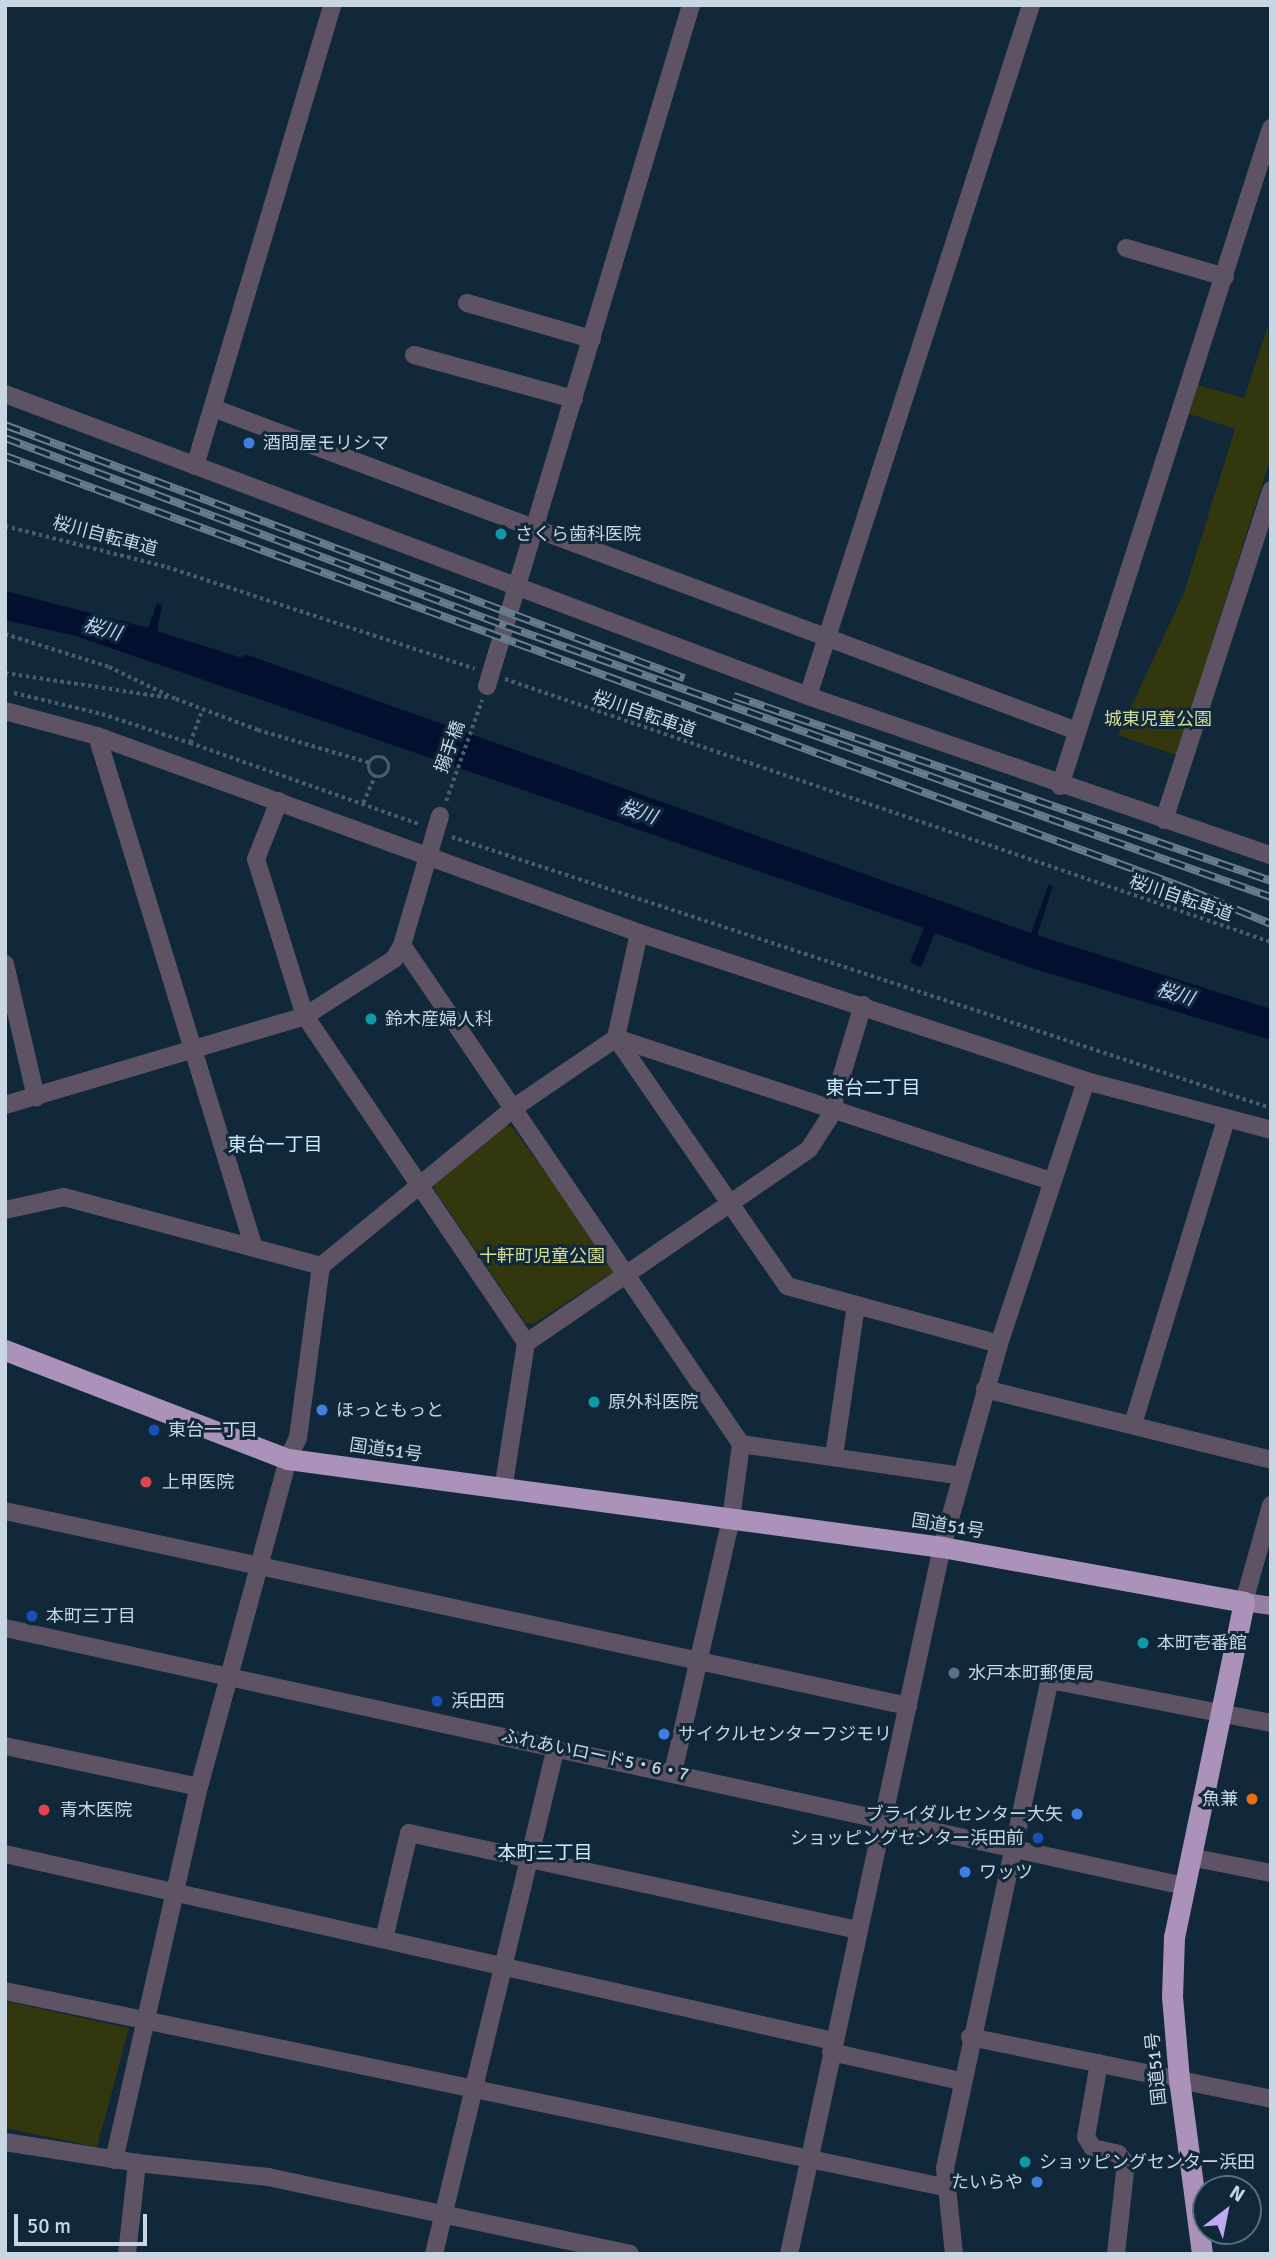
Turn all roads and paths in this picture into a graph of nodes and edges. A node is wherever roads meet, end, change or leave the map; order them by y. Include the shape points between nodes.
1 (332, 5) edge
2 (691, 5) edge
3 (1031, 5) edge
4 (1271, 128) edge
5 (1126, 248) dead end
6 (1225, 278) junction
7 (467, 303) dead end
8 (592, 339) junction
9 (414, 355) dead end
10 (5, 394) edge
11 (574, 399) junction
12 (214, 408) junction
13 (195, 466) junction
14 (1271, 490) edge
15 (5, 526) edge
16 (536, 528) junction
17 (519, 588) junction
18 (5, 634) edge
19 (828, 638) junction
20 (5, 673) edge
21 (489, 680) junction
22 (5, 692) edge
23 (808, 696) junction
24 (176, 699) junction
25 (5, 710) edge
26 (202, 710) junction
27 (1077, 731) junction
28 (97, 736) junction
29 (190, 743) junction
30 (370, 763) junction
31 (375, 776) junction
32 (1060, 786) junction
33 (279, 801) junction
34 (363, 803) junction
35 (1164, 820) junction
36 (438, 824) junction
37 (1271, 855) edge
38 (427, 858) junction
39 (639, 933) junction
40 (1271, 942) edge
41 (402, 944) junction
42 (5, 964) edge
43 (863, 1005) junction
44 (305, 1016) junction
45 (616, 1038) junction
46 (191, 1052) junction
47 (1086, 1081) junction
48 (36, 1097) junction
49 (5, 1105) edge
50 (515, 1107) junction
51 (832, 1107) junction
52 (1271, 1108) edge
53 (1226, 1119) junction
54 (1271, 1130) edge
55 (1051, 1181) junction
56 (417, 1186) junction
57 (732, 1204) junction
58 (5, 1210) edge
59 (253, 1245) junction
60 (321, 1266) junction
61 (628, 1273) junction
62 (856, 1305) junction
63 (526, 1343) junction
64 (999, 1344) junction
65 (5, 1350) edge
66 (985, 1390) junction
67 (1133, 1424) junction
68 (741, 1444) junction
69 (834, 1456) junction
70 (288, 1460) junction
71 (1271, 1460) edge
72 (962, 1476) junction
73 (503, 1490) junction
74 (1271, 1505) edge
75 (5, 1511) edge
76 (731, 1519) junction
77 (942, 1547) junction
78 (260, 1564) junction
79 (1244, 1602) junction
80 (1271, 1606) edge
81 (5, 1628) edge
82 (700, 1659) junction
83 (229, 1676) junction
84 (908, 1706) junction
85 (1222, 1716) junction
86 (1271, 1723) edge
87 (5, 1746) edge
88 (556, 1747) junction
89 (673, 1772) junction
90 (199, 1787) junction
91 (882, 1819) junction
92 (1013, 1848) junction
93 (5, 1854) edge
94 (1190, 1857) junction
95 (528, 1860) junction
96 (1271, 1872) edge
97 (1184, 1886) junction
98 (175, 1893) junction
99 (856, 1930) junction
100 (384, 1939) junction
101 (502, 1967) junction
102 (5, 1991) edge
103 (146, 2022) junction
104 (970, 2037) junction
105 (832, 2047) junction
106 (1098, 2063) junction
107 (1179, 2079) junction
108 (961, 2081) junction
109 (474, 2091) junction
110 (1271, 2099) edge
111 (5, 2142) edge
112 (114, 2160) junction
113 (808, 2161) junction
114 (137, 2163) junction
115 (944, 2188) junction
116 (443, 2214) junction
117 (127, 2254) edge
118 (434, 2254) edge
119 (630, 2254) edge
120 (789, 2254) edge
121 (954, 2254) edge
122 (1116, 2254) edge
123 (1202, 2254) edge

1 - 12 street
2 - 8 street
3 - 19 street
4 - 6 street
5 - 6 street
6 - 27 street
7 - 8 street
8 - 11 street
9 - 11 street
10 - 13 street
11 - 16 street
12 - 13 street
12 - 16 street
13 - 17 street
14 - 35 street
15 - 21 path, 桜川自転車道 via 167,567
16 - 17 street
16 - 19 street
17 - 21 street
17 - 23 street
18 - 24 path via 109,667
19 - 23 street
19 - 27 street
20 - 24 path
21 - 36 path, 搦手橋
21 - 40 path, 桜川自転車道
22 - 29 path via 102,714
23 - 32 street
24 - 26 path
25 - 28 street
26 - 29 path
26 - 30 path
27 - 32 street
28 - 33 street
28 - 46 street
29 - 34 path
30 - 31 path
30 - 31 path via 383,757 389,763 389,771
31 - 34 path
32 - 35 street
33 - 38 street
33 - 44 street via 256,859
34 - 36 path
35 - 37 street
36 - 38 street
36 - 52 path
38 - 39 street
38 - 41 street
39 - 43 street
39 - 45 street
41 - 44 street via 394,959
41 - 50 street
42 - 48 street
43 - 47 street
43 - 51 street
44 - 46 street
44 - 56 street
45 - 50 street
45 - 51 street
45 - 57 street
46 - 48 street
46 - 59 street
47 - 53 street
47 - 55 street
48 - 49 street
50 - 56 street
50 - 61 street
51 - 55 street
51 - 57 street via 809,1149
53 - 54 street
53 - 67 street
55 - 64 street
56 - 60 street
56 - 63 street
57 - 61 street
57 - 62 street via 787,1286
58 - 59 street via 64,1197
59 - 60 street
60 - 70 street via 298,1438
61 - 63 street
61 - 68 street
62 - 64 street
62 - 69 street
63 - 73 street
64 - 66 street
65 - 70 highway, 国道51号
66 - 67 street
66 - 72 street
67 - 71 street
68 - 69 street
68 - 76 street
69 - 72 street
70 - 73 highway, 国道51号
70 - 78 street
72 - 77 street
73 - 76 highway, 国道51号
74 - 79 street
75 - 78 street
76 - 77 highway, 国道51号
76 - 82 street
77 - 79 highway, 国道51号
77 - 84 street
78 - 82 street
78 - 83 street
79 - 80 main road
79 - 85 highway, 国道51号
81 - 83 street, ふれあいロード5・6・7
82 - 84 street
82 - 89 street
83 - 88 street, ふれあいロード5・6・7
83 - 90 street
84 - 91 street
85 - 86 street
85 - 92 street via 1050,1680
85 - 94 highway, 国道51号
87 - 90 street
88 - 89 street, ふれあいロード5・6・7
88 - 95 street
89 - 91 street, ふれあいロード5・6・7
90 - 98 street
91 - 92 street, ふれあいロード5・6・7
91 - 99 street
92 - 97 street, ふれあいロード5・6・7
92 - 104 street
93 - 98 street
94 - 96 street
94 - 97 highway, 国道51号
95 - 99 street
95 - 100 street via 409,1833
95 - 101 street
97 - 107 highway, 国道51号 via 1174,1937 1171,1996
98 - 100 street
98 - 103 street
99 - 105 street
100 - 101 street
101 - 105 street
101 - 109 street
102 - 103 street
103 - 109 street
103 - 112 street
104 - 106 street
104 - 108 street
105 - 108 street
105 - 113 street
106 - 107 street
106 - 122 street via 1086,2137 1093,2148 1118,2154 1126,2163
107 - 110 street
107 - 123 highway, 国道51号
108 - 115 street
109 - 113 street
109 - 116 street
111 - 112 street
112 - 114 street
113 - 115 street
113 - 120 street
114 - 116 street via 268,2177
114 - 117 street
115 - 121 street
116 - 118 street
116 - 119 street

